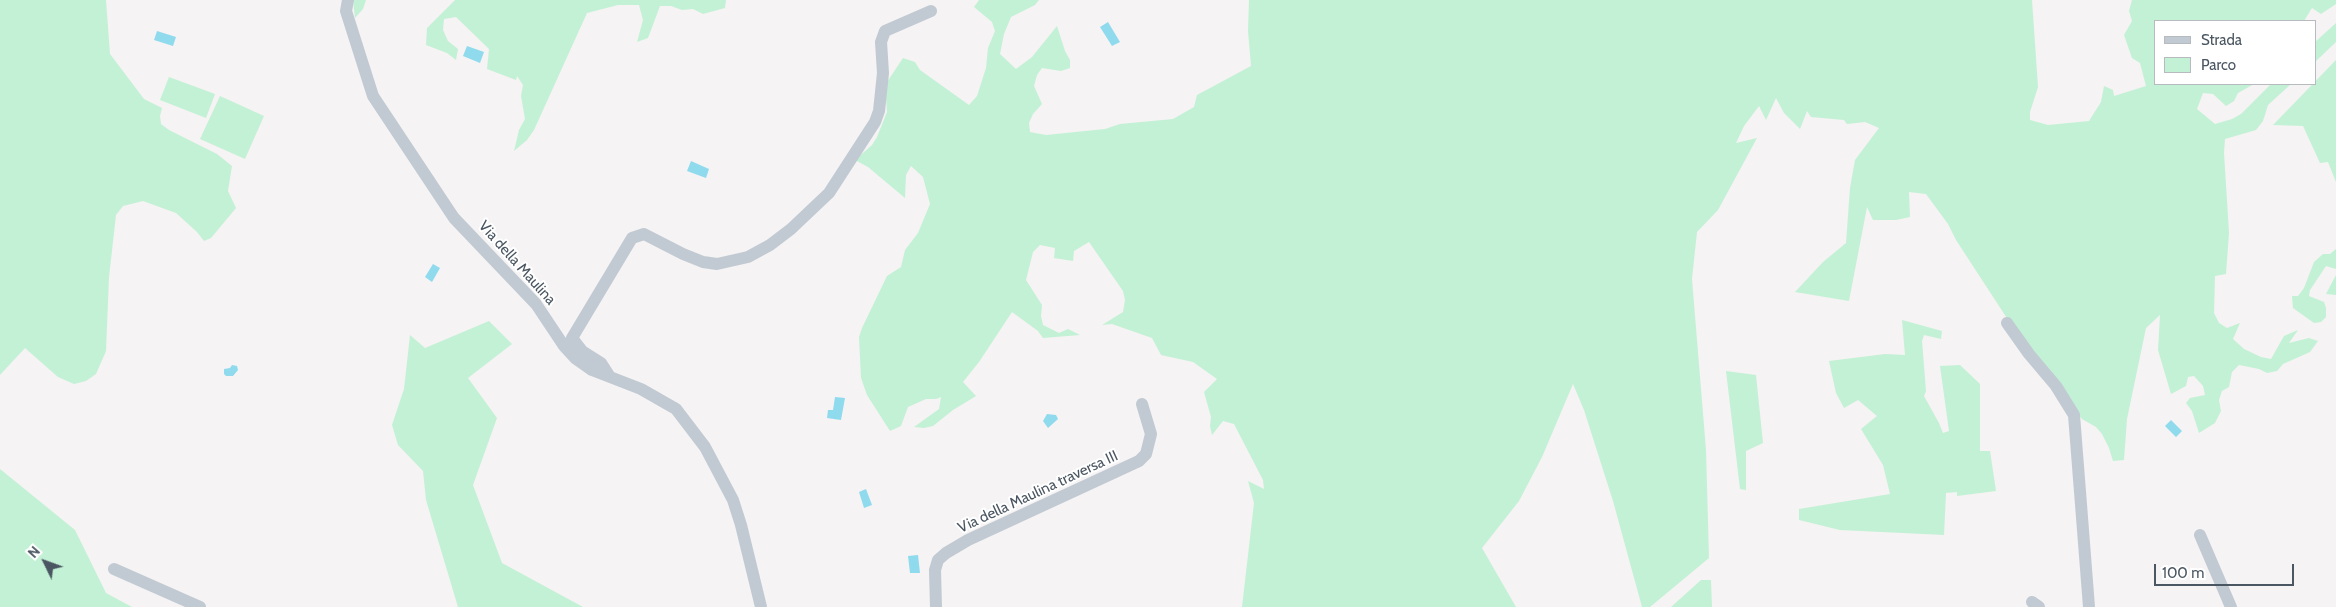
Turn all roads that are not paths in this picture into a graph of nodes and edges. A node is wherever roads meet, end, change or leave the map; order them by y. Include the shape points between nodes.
1 (348, 0) edge
2 (931, 11) dead end
3 (2006, 323) dead end
4 (610, 377) junction
5 (1142, 404) dead end
6 (2200, 535) dead end
7 (114, 569) dead end
8 (200, 607) edge
9 (762, 607) edge
10 (936, 607) edge
11 (2089, 607) edge
12 (2231, 607) edge

1 - 4 street, Via della Maulina via 346,11 373,96 454,218 536,304 575,358
2 - 4 street via 885,31 881,42 883,73 875,122 829,193 791,230 748,257 717,264 683,254 644,234 632,238 572,338 582,350 601,363
3 - 11 street via 2056,386 2074,415
4 - 9 street, Via della Maulina via 641,389 676,410 704,447 718,469 739,516
5 - 10 street, Via della Maulina traversa III via 1151,434 1146,454 1139,461 946,553 938,560 935,570
6 - 12 street
7 - 8 street

